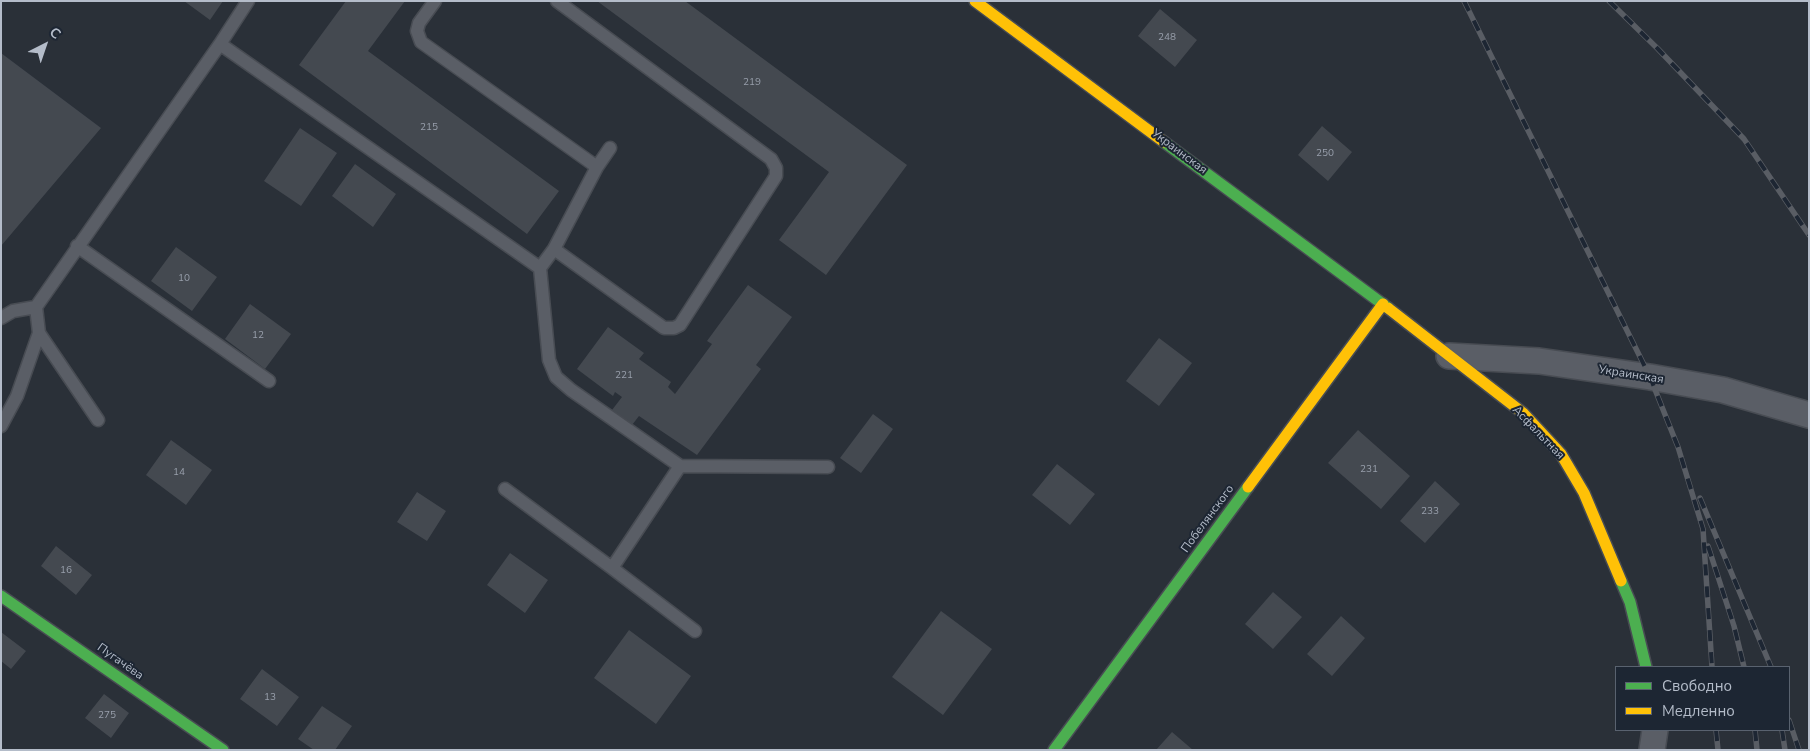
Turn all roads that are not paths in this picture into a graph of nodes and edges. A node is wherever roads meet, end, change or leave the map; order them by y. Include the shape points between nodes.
1 (248, 1) edge
2 (435, 1) edge
3 (557, 1) edge
4 (975, 1) edge
5 (220, 44) junction
6 (610, 148) dead end
7 (597, 167) junction
8 (77, 246) junction
9 (554, 249) junction
10 (540, 268) junction
11 (1383, 304) junction
12 (36, 307) junction
13 (1, 318) edge
14 (39, 333) junction
15 (1449, 356) junction
16 (269, 381) dead end
17 (1809, 415) edge
18 (98, 420) dead end
19 (1, 426) edge
20 (680, 466) junction
21 (828, 467) dead end
22 (505, 489) dead end
23 (612, 568) junction
24 (1, 596) edge
25 (695, 631) dead end
26 (1646, 666) edge
27 (1655, 731) edge
28 (223, 750) edge
29 (1054, 750) edge
30 (1652, 750) edge

1 - 5 lane
2 - 7 lane via 419,22 417,31 421,42
3 - 9 lane via 770,159 776,168 776,176 680,325 674,328 664,328
4 - 11 street, Украинская
5 - 8 lane
5 - 10 lane
6 - 7 lane
7 - 9 lane
8 - 12 lane
8 - 16 lane
9 - 10 lane
10 - 20 lane via 549,360 556,377
11 - 15 street, Асфальтная
11 - 29 street, Побелянского
12 - 13 lane via 13,311
12 - 14 lane
14 - 18 lane
14 - 19 lane via 17,396
15 - 17 street, Украинская via 1539,361 1650,377 1723,390
15 - 26 street, Асфальтная via 1523,414 1561,454 1584,494 1630,602
20 - 21 lane
20 - 23 lane
22 - 23 lane
23 - 25 lane
24 - 28 street, Пугачёва
27 - 30 street

